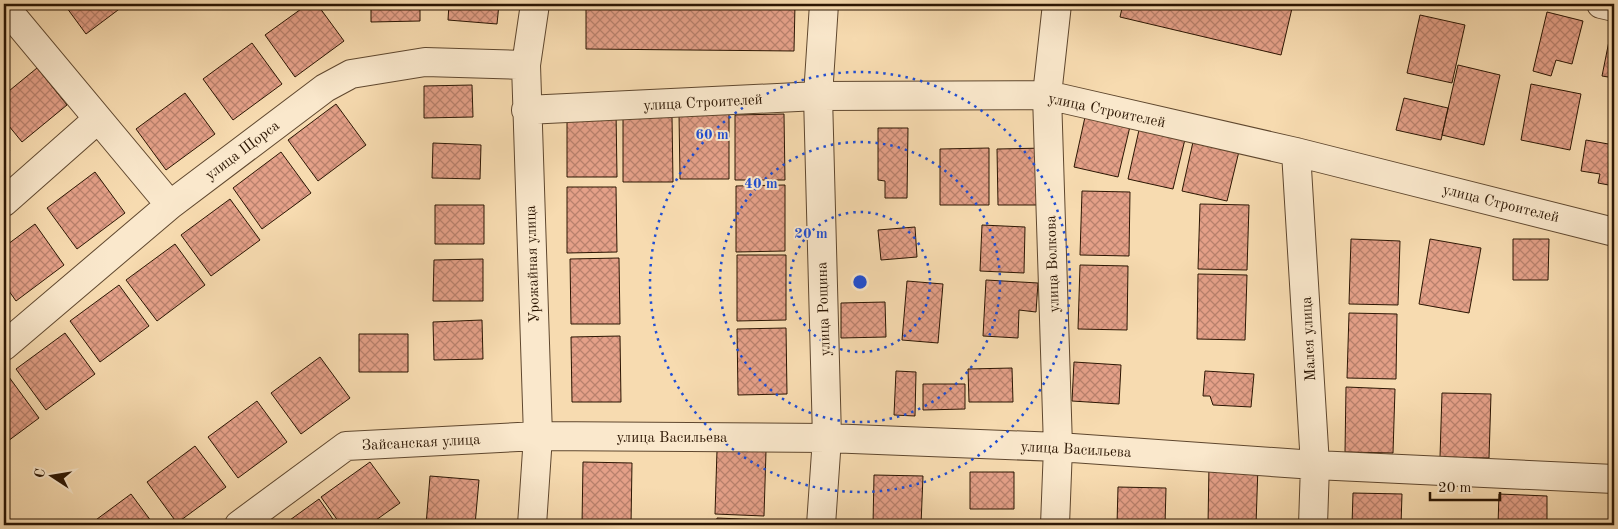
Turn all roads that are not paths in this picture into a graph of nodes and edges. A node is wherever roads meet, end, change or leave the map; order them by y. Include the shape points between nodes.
1 (536, 4) edge
2 (824, 4) edge
3 (1056, 4) edge
4 (1602, 4) edge
5 (4, 6) edge
6 (1614, 7) edge
7 (526, 65) junction
8 (1047, 95) junction
9 (818, 96) junction
10 (526, 110) junction
11 (98, 119) junction
12 (1296, 152) junction
13 (4, 202) edge
14 (170, 205) junction
15 (1614, 232) edge
16 (4, 346) edge
17 (538, 436) junction
18 (827, 438) junction
19 (1058, 447) junction
20 (1315, 464) junction
21 (1614, 478) edge
22 (239, 525) edge
23 (532, 525) edge
24 (821, 525) edge
25 (1055, 525) edge
26 (1313, 525) edge

1 - 7 street, Урожайная улица
2 - 9 street, улица Рощина
3 - 8 street, улица Волкова
4 - 6 street
5 - 11 street
7 - 10 street, Урожайная улица
7 - 14 street, улица Щорса via 424,62 351,74 325,88
8 - 9 street, улица Строителей
8 - 12 street, улица Строителей
8 - 19 street, улица Волкова
9 - 10 street, улица Строителей
9 - 18 street, улица Рощина
10 - 17 street, Урожайная улица
11 - 13 street
11 - 14 street
12 - 15 street, улица Строителей
12 - 20 street, Малея улица
14 - 16 street, улица Щорса
17 - 18 street, улица Васильева
17 - 22 street, Зайсанская улица via 346,446
17 - 23 street, Урожайная улица
18 - 19 street, улица Васильева
18 - 24 street, улица Рощина
19 - 20 street, улица Васильева
19 - 25 street, улица Волкова
20 - 21 street, улица Васильева
20 - 26 street, Малея улица

